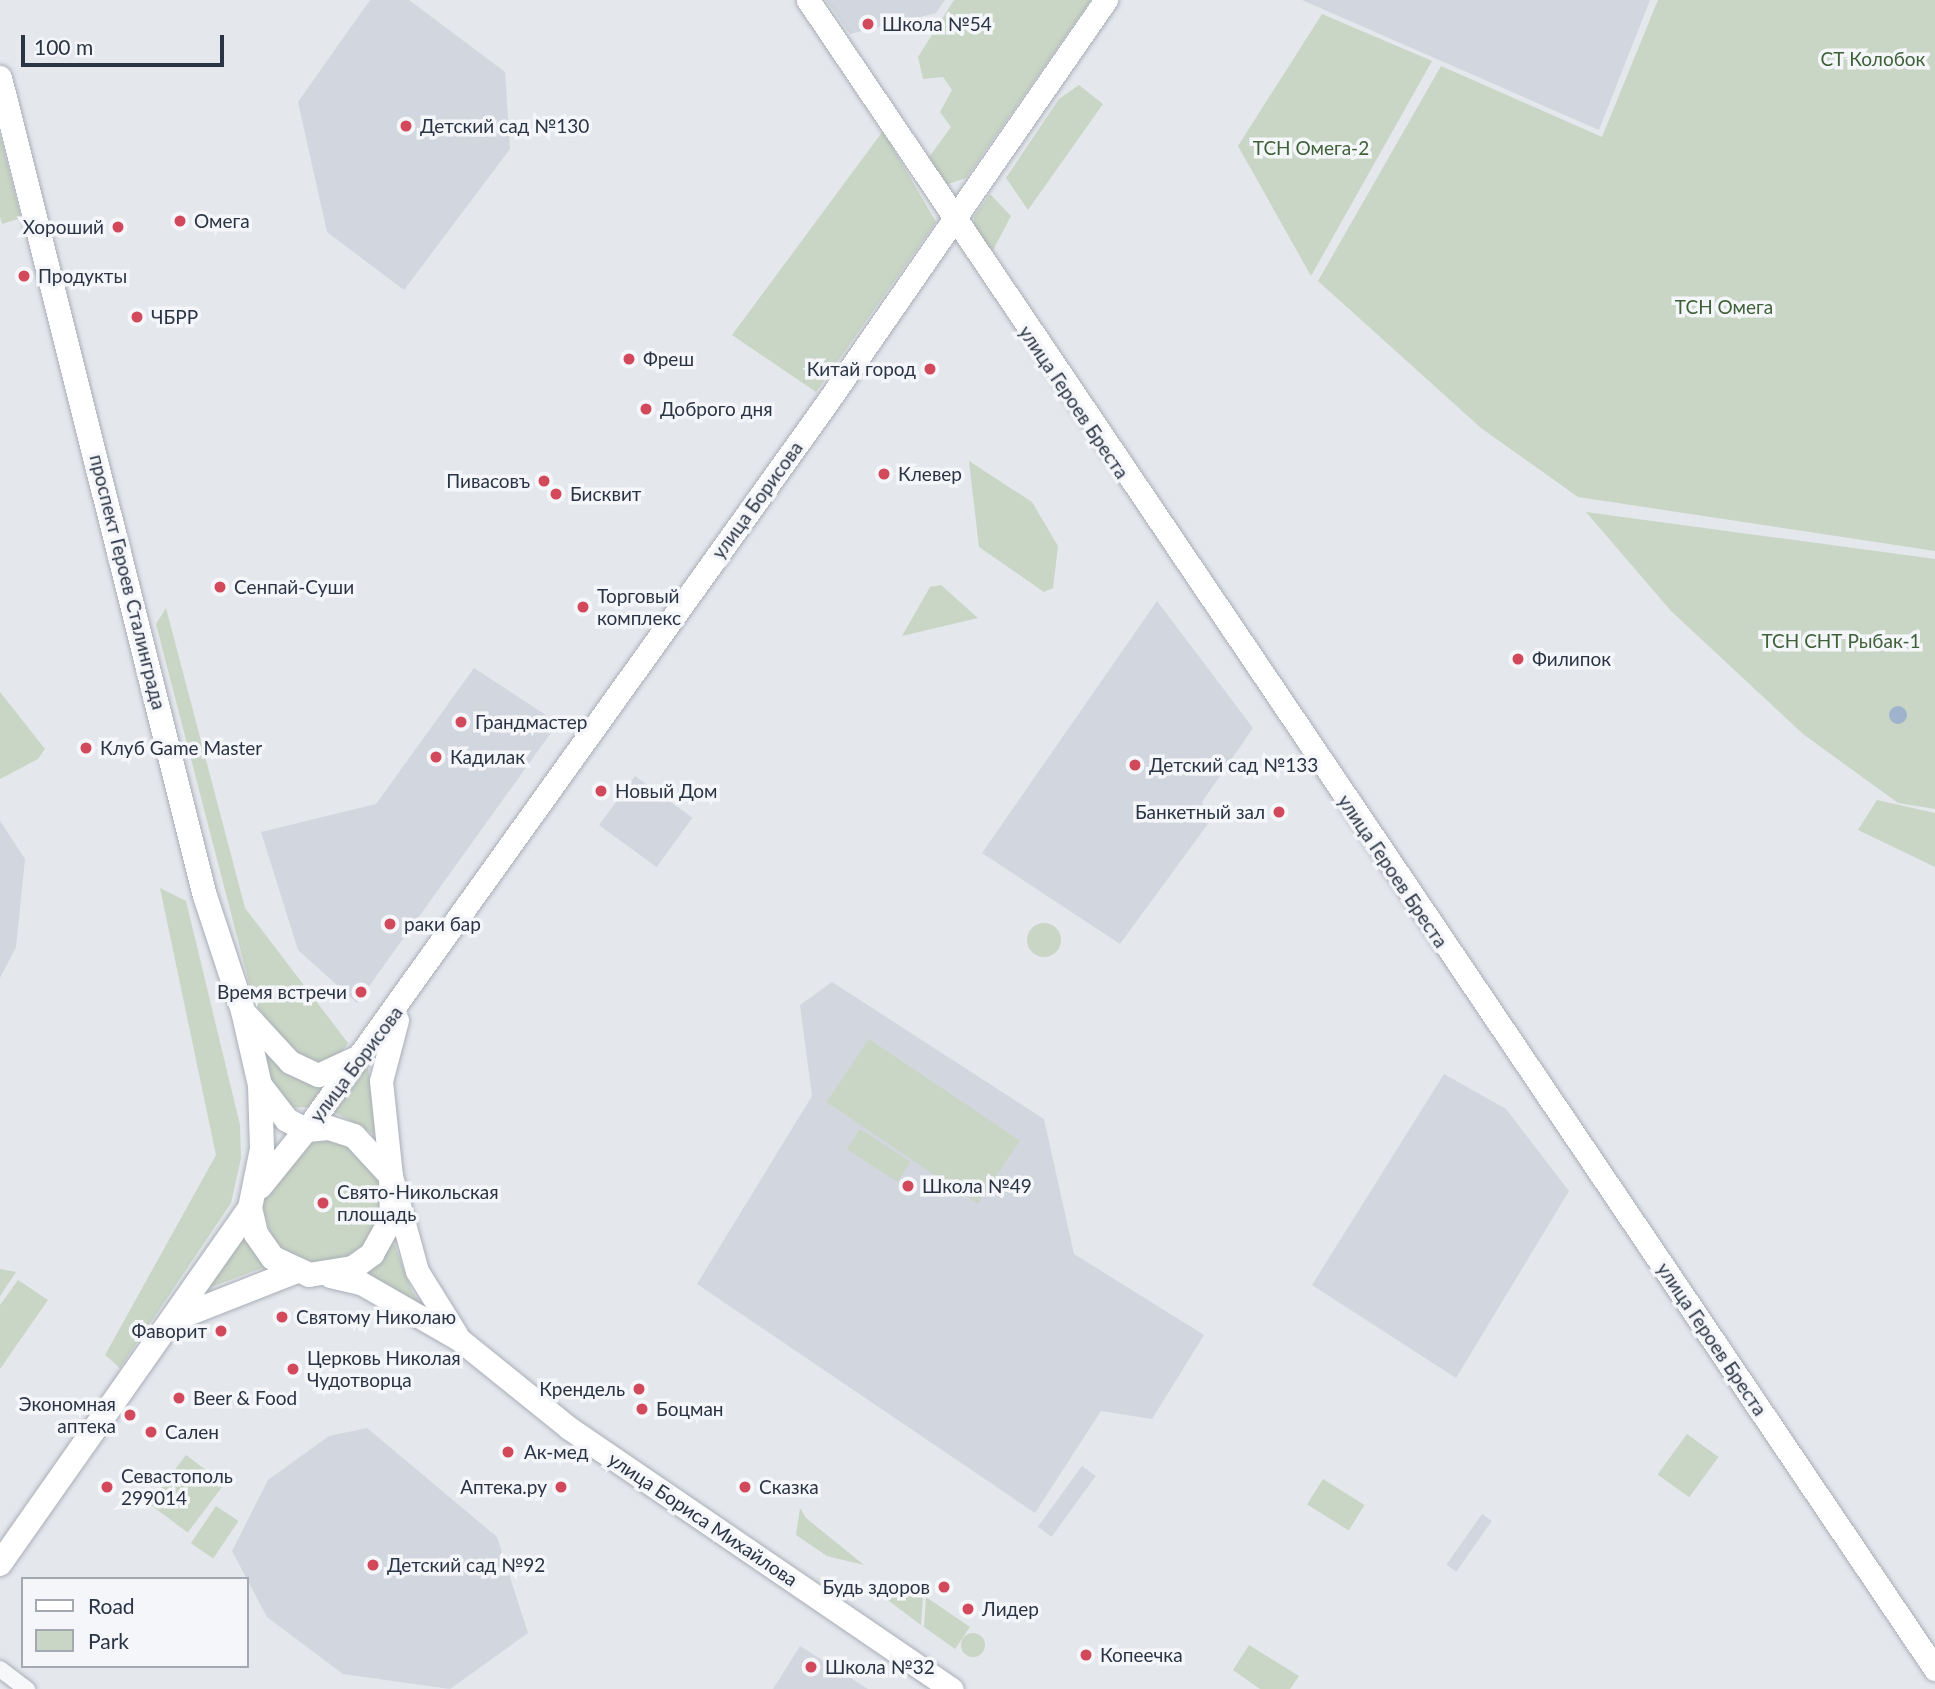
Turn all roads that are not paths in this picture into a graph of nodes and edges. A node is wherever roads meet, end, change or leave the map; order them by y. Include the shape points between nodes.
1 (808, 0) edge
2 (1106, 0) edge
3 (0, 78) edge
4 (954, 222) junction
5 (405, 997) junction
6 (243, 1011) junction
7 (365, 1052) junction
8 (260, 1085) junction
9 (306, 1130) junction
10 (391, 1176) junction
11 (254, 1198) junction
12 (294, 1272) junction
13 (330, 1276) junction
14 (170, 1323) junction
15 (460, 1340) junction
16 (0, 1564) edge
17 (0, 1669) edge
18 (1935, 1669) edge
19 (27, 1689) edge
20 (952, 1689) edge

1 - 4 street, улица Героев Бреста
2 - 4 street, улица Борисова
3 - 6 main road, проспект Героев Сталинграда via 205,896
4 - 5 street, улица Борисова
4 - 18 street, улица Героев Бреста
5 - 7 street, улица Борисова
5 - 10 street, улица Борисова via 381,1081
6 - 7 street via 290,1062 318,1075 341,1069
6 - 8 main road, проспект Героев Сталинграда
7 - 9 street, улица Борисова
8 - 9 main road, проспект Героев Сталинграда via 287,1120
8 - 11 main road, проспект Героев Сталинграда
9 - 10 main road via 354,1136
9 - 11 main road
10 - 13 main road via 387,1233 372,1254
10 - 15 street, улица Бориса Михайлова via 417,1271
11 - 12 main road via 256,1234 273,1258
11 - 14 main road
12 - 13 main road
12 - 14 main road via 205,1302
13 - 15 street, улица Бориса Михайлова via 361,1283
14 - 16 main road
15 - 20 street, улица Бориса Михайлова via 569,1428
17 - 19 street

